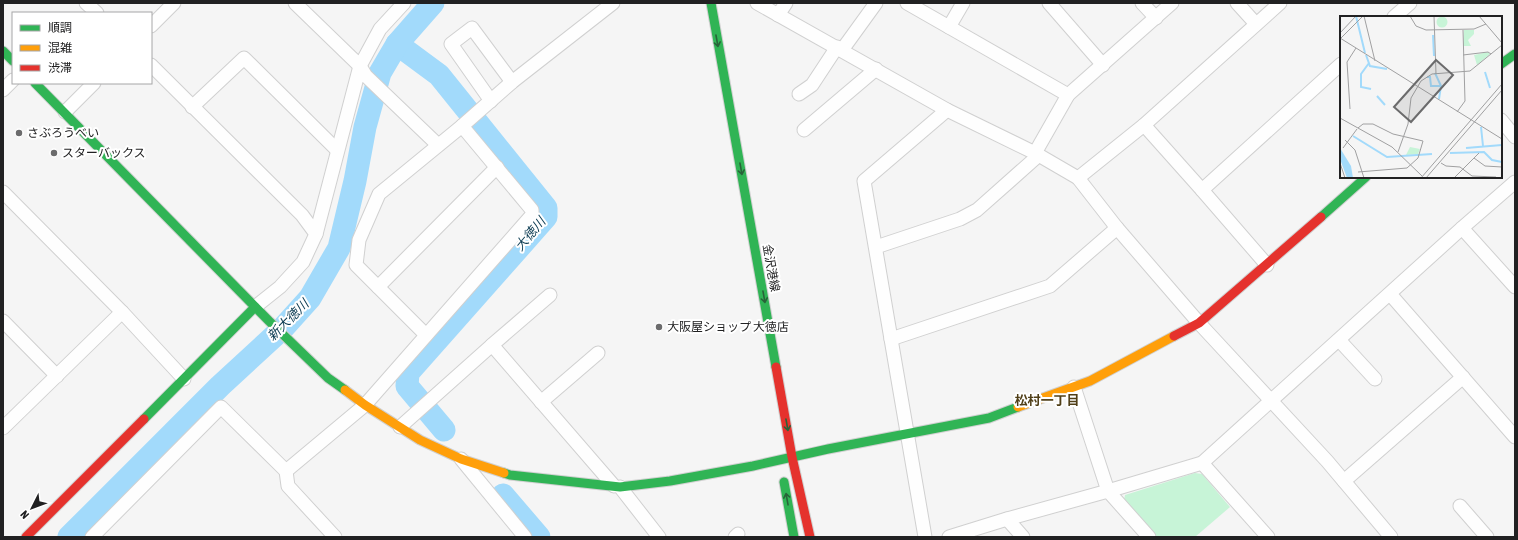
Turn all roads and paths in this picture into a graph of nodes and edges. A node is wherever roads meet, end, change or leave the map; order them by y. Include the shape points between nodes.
1 (86, 3) edge
2 (174, 3) edge
3 (296, 3) edge
4 (404, 3) edge
5 (613, 3) edge
6 (711, 3) edge
7 (757, 3) edge
8 (786, 3) edge
9 (876, 3) edge
10 (908, 3) edge
11 (963, 3) edge
12 (1049, 3) edge
13 (1142, 3) edge
14 (1172, 3) edge
15 (1237, 3) edge
16 (1280, 3) edge
17 (96, 12) edge
18 (778, 15) junction
19 (1156, 18) junction
20 (1256, 24) junction
21 (152, 25) edge
22 (949, 27) junction
23 (840, 49) junction
24 (3, 51) edge
25 (1515, 54) edge
26 (12, 60) edge
27 (1502, 63) edge
28 (1103, 65) junction
29 (1340, 65) edge
30 (152, 66) edge
31 (876, 69) junction
32 (363, 71) junction
33 (12, 81) edge
34 (512, 82) junction
35 (36, 84) edge
36 (93, 84) edge
37 (3, 90) edge
38 (799, 94) dead end
39 (1068, 95) junction
40 (491, 101) junction
41 (192, 106) junction
42 (947, 110) junction
43 (65, 112) junction
44 (469, 119) junction
45 (1502, 121) edge
46 (1144, 125) junction
47 (804, 130) dead end
48 (1515, 136) edge
49 (438, 145) junction
50 (337, 150) junction
51 (1037, 154) junction
52 (496, 167) junction
53 (1078, 178) junction
54 (1365, 178) edge
55 (1515, 182) edge
56 (1202, 190) junction
57 (3, 192) edge
58 (1117, 228) junction
59 (1462, 228) junction
60 (316, 234) junction
61 (876, 247) junction
62 (1267, 265) junction
63 (378, 287) junction
64 (1515, 287) edge
65 (1390, 294) junction
66 (550, 295) dead end
67 (255, 307) junction
68 (122, 312) junction
69 (3, 321) edge
70 (1199, 323) junction
71 (426, 335) junction
72 (891, 339) junction
73 (1339, 340) junction
74 (492, 345) junction
75 (598, 353) dead end
76 (57, 376) junction
77 (1463, 377) junction
78 (184, 379) junction
79 (1375, 379) dead end
80 (1074, 387) junction
81 (1272, 401) junction
82 (541, 402) junction
83 (365, 405) junction
84 (3, 428) edge
85 (400, 428) junction
86 (906, 435) junction
87 (1515, 437) edge
88 (792, 457) junction
89 (461, 459) junction
90 (1202, 462) junction
91 (780, 463) junction
92 (286, 471) junction
93 (1344, 481) junction
94 (617, 486) junction
95 (1108, 491) junction
96 (1460, 506) dead end
97 (1008, 519) junction
98 (26, 537) edge
99 (92, 537) edge
100 (335, 537) edge
101 (525, 537) edge
102 (659, 537) edge
103 (794, 537) edge
104 (810, 537) edge
105 (925, 537) edge
106 (949, 537) edge
107 (1023, 537) edge
108 (1149, 537) edge
109 (1268, 537) edge
110 (1390, 537) edge
111 (1487, 537) edge

1 - 17 street
2 - 21 street
3 - 32 street
4 - 32 street via 380,28
5 - 34 street
6 -> 88 street, 金沢港線
7 - 18 street
8 - 18 street
9 - 23 street
10 - 22 street
11 - 22 street
12 - 28 street
13 - 19 street
14 - 19 street
15 - 20 street
16 - 20 street
18 - 23 street
19 - 28 street
20 - 46 street
22 - 39 street
23 - 31 street
23 - 38 street via 812,85
24 - 26 street
25 - 27 street
28 - 39 street
29 - 56 street
30 - 41 street
31 - 42 street
31 - 47 street
32 - 49 street
32 - 50 street
33 - 37 street
34 - 40 street
34 - 40 street via 472,28 451,44
35 - 43 street
36 - 43 street
39 - 51 street
40 - 44 street
41 - 50 street via 244,58
41 - 60 street via 302,215
42 - 51 street
42 - 61 street via 864,181
43 - 67 street
44 - 49 street
44 - 52 street
45 - 48 street
46 - 53 street
46 - 56 street
49 - 63 street via 379,194 359,240 356,264
50 - 60 street
51 - 53 street
51 - 61 street via 977,210
52 - 63 street
52 - 71 street via 532,210 532,215
53 - 58 street
54 - 62 street
55 - 59 street
56 - 62 street
57 - 68 street
58 - 70 street
58 - 72 street via 1050,286
59 - 64 street
59 - 65 street
60 - 67 street via 303,262 280,287
61 - 72 street
62 - 70 street
63 - 71 street
65 - 73 street
65 - 77 street
66 - 74 street
67 - 78 street
67 - 83 street via 328,378
68 - 76 street
68 - 78 street
69 - 76 street
70 - 80 street
70 - 81 street
71 - 83 street
72 - 86 street
73 - 79 street
73 - 81 street
74 - 82 street
74 - 85 street
75 - 82 street
76 - 84 street
77 - 87 street
77 - 93 street
78 - 98 street
80 - 86 street via 989,418
80 - 95 street
81 - 90 street
81 - 93 street
82 - 94 street
83 - 85 street
83 - 92 street
85 - 89 street
86 - 88 street
86 - 105 street
88 - 91 street
88 - 104 street, 金沢港線
89 - 94 street via 510,475
89 - 101 street
90 - 95 street
90 - 109 street
91 - 94 street via 670,481
103 -> 91 street
92 - 99 street via 220,407
92 - 100 street via 288,486
93 - 110 street
94 - 102 street
95 - 97 street
95 - 108 street
96 - 111 street
97 - 106 street
97 - 107 street

